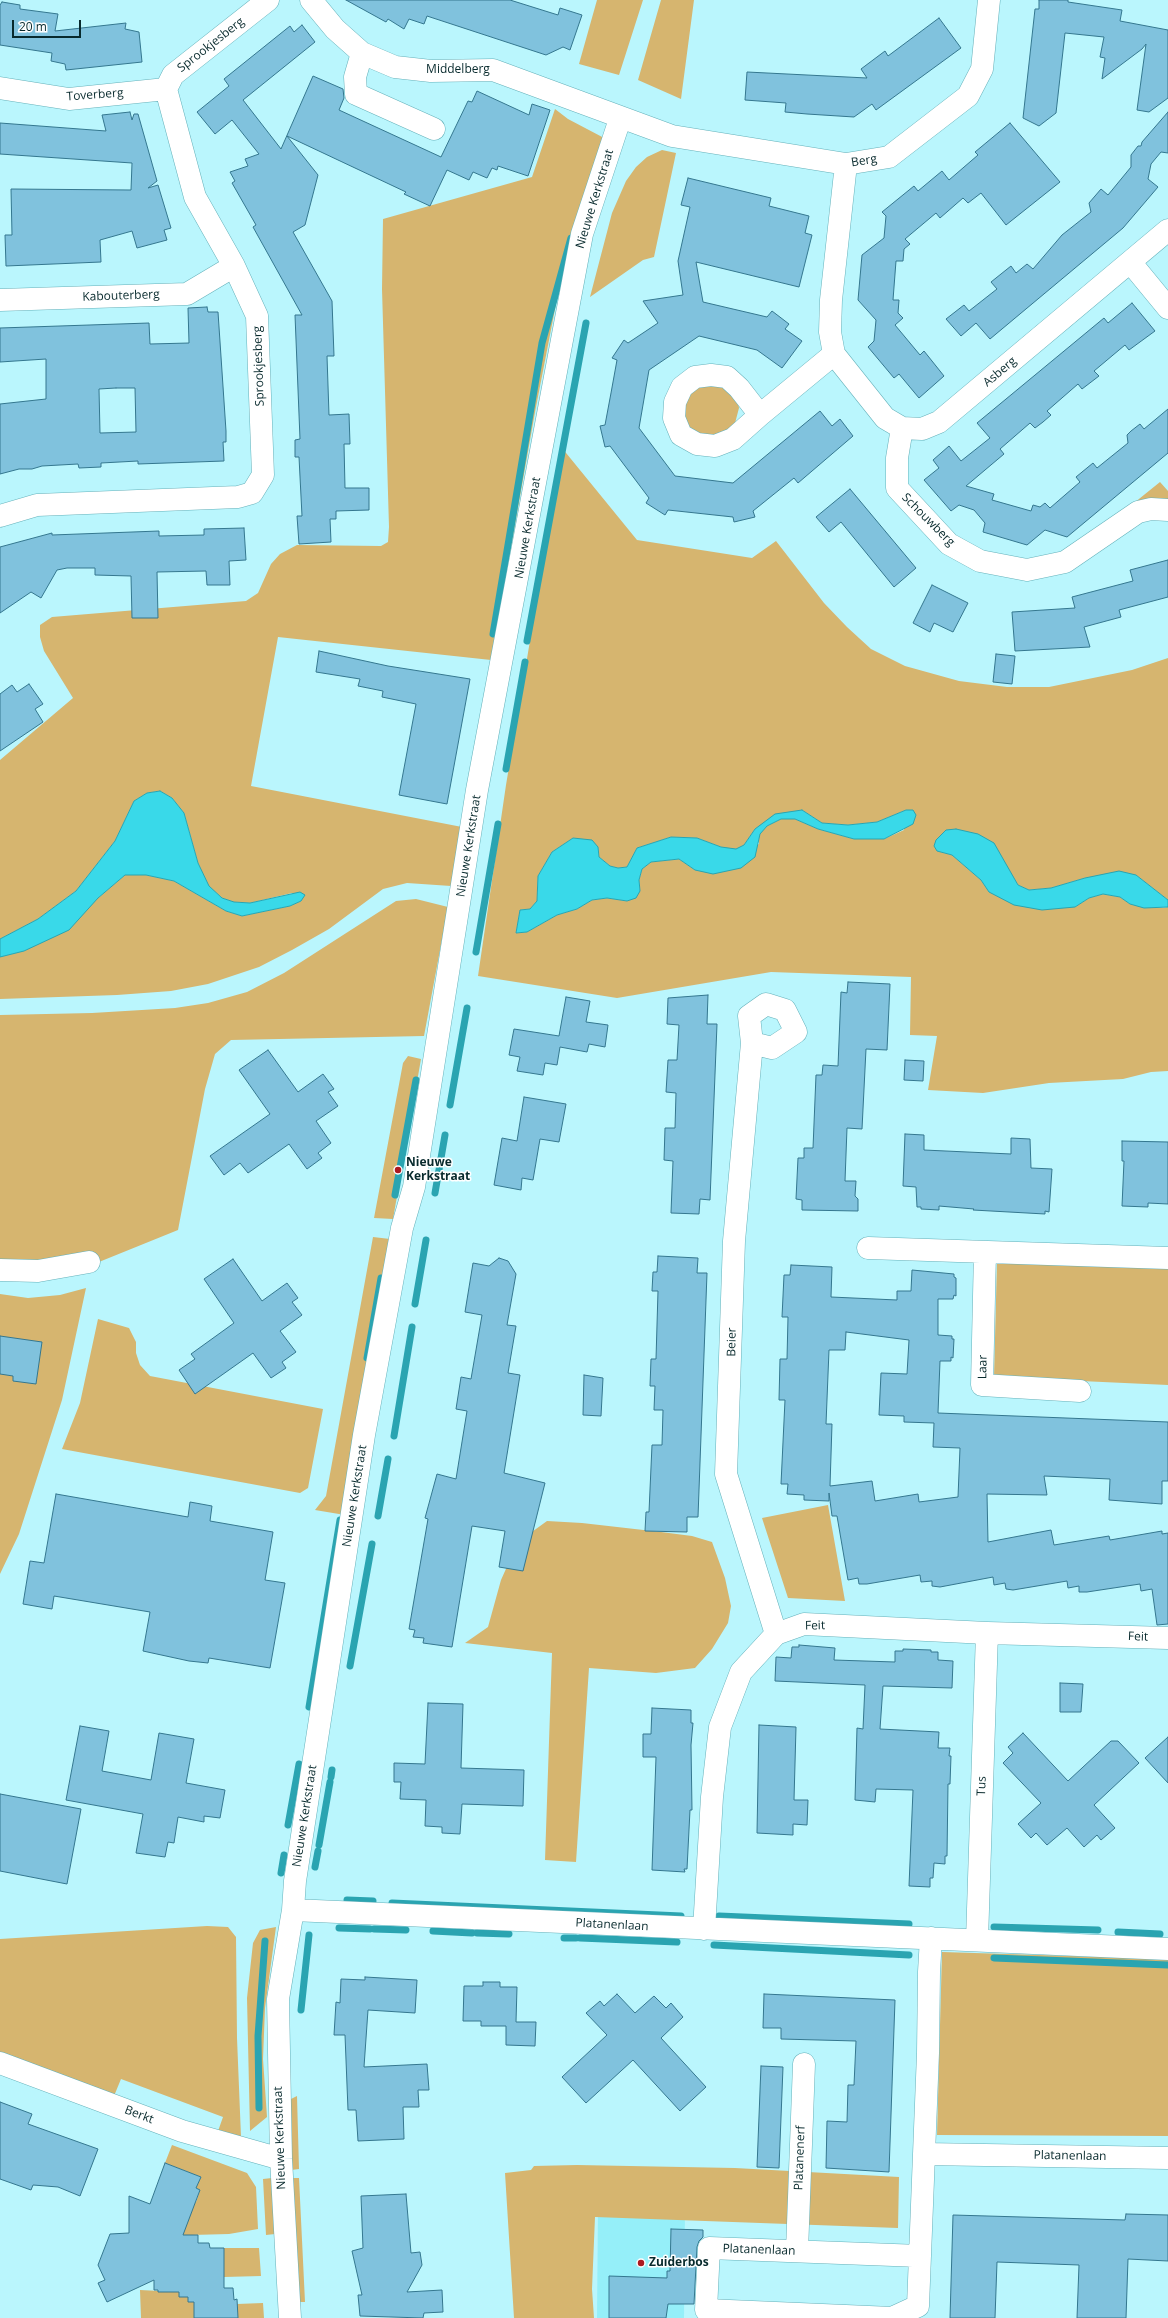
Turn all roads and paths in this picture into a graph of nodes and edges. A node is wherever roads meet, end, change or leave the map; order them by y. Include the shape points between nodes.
1 (268, 0) edge
2 (311, 0) edge
3 (989, 0) edge
4 (362, 53) junction
5 (0, 88) edge
6 (166, 89) junction
7 (620, 118) junction
8 (434, 129) dead end
9 (846, 164) junction
10 (1168, 230) edge
11 (1131, 263) junction
12 (234, 266) junction
13 (0, 300) edge
14 (1168, 308) edge
15 (834, 354) junction
16 (760, 415) dead end
17 (902, 428) junction
18 (1168, 510) edge
19 (0, 516) edge
20 (752, 1043) dead end
21 (868, 1248) dead end
22 (985, 1252) junction
23 (1168, 1258) edge
24 (89, 1262) dead end
25 (0, 1270) edge
26 (1080, 1391) dead end
27 (987, 1633) junction
28 (776, 1634) junction
29 (1168, 1638) edge
30 (293, 1910) junction
31 (704, 1930) junction
32 (931, 1938) junction
33 (977, 1940) junction
34 (1168, 1949) edge
35 (0, 2063) edge
36 (804, 2064) dead end
37 (924, 2154) junction
38 (1168, 2158) edge
39 (281, 2160) junction
40 (797, 2251) junction
41 (920, 2256) junction
42 (290, 2318) edge

1 - 6 street, Sprookjesberg via 173,75
2 - 4 street, Middelberg via 336,29
3 - 9 street, Berg via 982,69 968,96 889,157
4 - 7 street, Middelberg via 395,67 431,71 493,70
4 - 8 street via 356,77 356,94
5 - 6 street, Toverberg via 68,99
6 - 12 street, Sprookjesberg via 195,197
7 - 9 street, Berg via 672,136
7 - 30 street, Nieuwe Kerkstraat via 582,234 477,790 414,1187 402,1228 354,1498 295,1880
9 - 15 street via 831,300 830,332
10 - 11 street, Asberg
11 - 14 street
11 - 17 street, Asberg via 939,422 922,429
12 - 13 street, Kabouterberg via 187,294
12 - 19 street, Sprookjesberg via 256,316 263,475 252,493 238,497 37,505
15 - 16 street
15 - 17 street via 886,418
17 - 18 street, Schouwberg via 897,458 897,488 949,544 980,561 1027,570 1065,562 1138,512 1151,509
20 - 28 street, Beier via 734,1235 726,1474
21 - 22 street
22 - 23 street
22 - 26 street, Laar via 982,1386
24 - 25 street via 38,1271
27 - 28 street, Feit via 804,1624
27 - 29 street, Feit
27 - 33 street, Tus
28 - 31 street, Feit via 741,1672 720,1726 712,1797
30 - 31 street, Platanenlaan
30 - 39 street, Nieuwe Kerkstraat via 278,1999
31 - 32 street, Platanenlaan
32 - 33 street, Platanenlaan
32 - 37 street, Platanenlaan
33 - 34 street, Platanenlaan
35 - 39 street, Berkt via 182,2131
36 - 40 street, Platanenerf
37 - 38 street, Platanenlaan
37 - 41 street, Platanenlaan
39 - 42 street, Nieuwe Kerkstraat
40 - 41 street, Platanenlaan
40 - 41 street, Platanenlaan via 709,2248 706,2310 892,2318 918,2306

